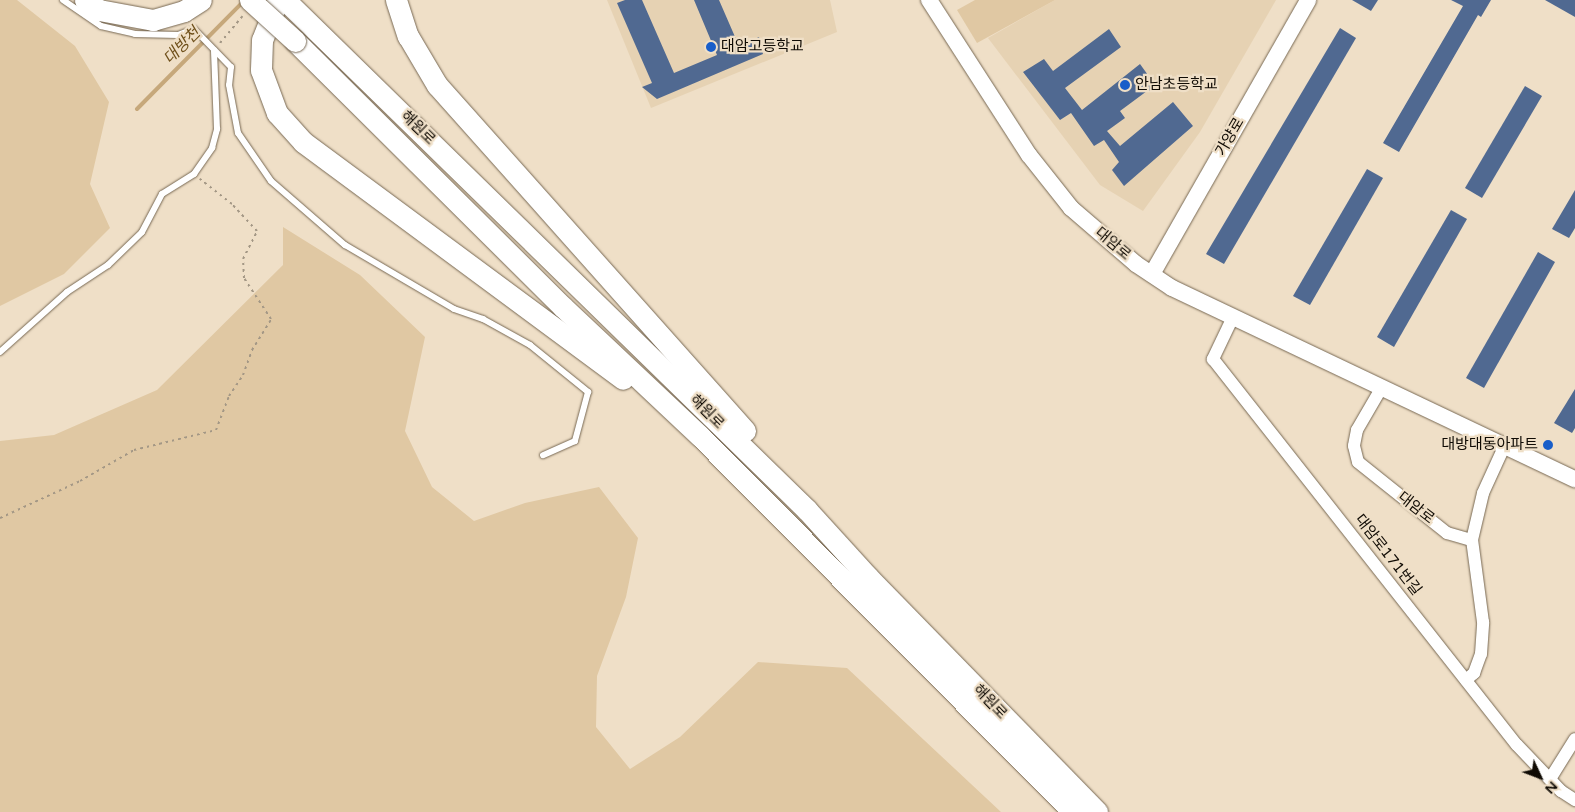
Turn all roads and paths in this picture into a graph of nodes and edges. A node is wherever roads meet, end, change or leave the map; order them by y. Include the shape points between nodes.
1 (63, 0) edge
2 (85, 0) edge
3 (201, 0) edge
4 (278, 0) edge
5 (285, 0) edge
6 (396, 0) edge
7 (929, 0) edge
8 (1308, 0) edge
9 (245, 9) edge
10 (214, 50) junction
11 (194, 174) junction
12 (1152, 274) junction
13 (1233, 317) junction
14 (0, 352) edge
15 (1382, 387) junction
16 (700, 436) junction
17 (1505, 446) junction
18 (543, 455) dead end
19 (1575, 479) edge
20 (807, 510) junction
21 (0, 518) edge
22 (1472, 540) junction
23 (1466, 680) junction
24 (1575, 739) edge
25 (1550, 779) junction
26 (1575, 800) edge
27 (1073, 812) edge
28 (1097, 812) edge

1 - 10 lane via 101,26 134,34 178,35 194,29
2 - 3 highway via 99,10 153,20 184,11
4 - 16 highway via 272,8 262,40 261,70 277,113 303,142
5 - 20 highway, 해원로
6 - 20 highway via 408,36 437,85 743,428
7 - 12 street, 대암로 via 1029,155 1070,208
8 - 12 street, 가양로
9 - 10 path
9 - 16 highway, 해원로, bridge via 295,41 563,306
10 - 11 lane via 217,129 212,148
10 - 18 lane via 231,67 229,86 238,133 271,181 345,245 454,309 483,319 530,345 588,392 575,441
11 - 14 lane via 162,194 142,232 108,265 67,292
11 - 21 path via 232,204 258,231 243,259 244,278 272,318 252,350 216,430 134,450 80,481
12 - 13 street, 대암로 via 1172,288
13 - 15 street, 대암로
13 - 23 street, 대암로171번길 via 1213,359
15 - 17 street, 대암로
15 - 22 street, 대암로 via 1357,430 1354,446 1358,462 1447,533
16 - 27 highway, 해원로
17 - 19 street, 대암로
17 - 22 street via 1483,493
20 - 28 highway, 해원로
22 - 23 street via 1483,622 1480,654 1474,674
23 - 25 street, 대암로171번길 via 1517,745
24 - 25 street
25 - 26 street, 대암로171번길

